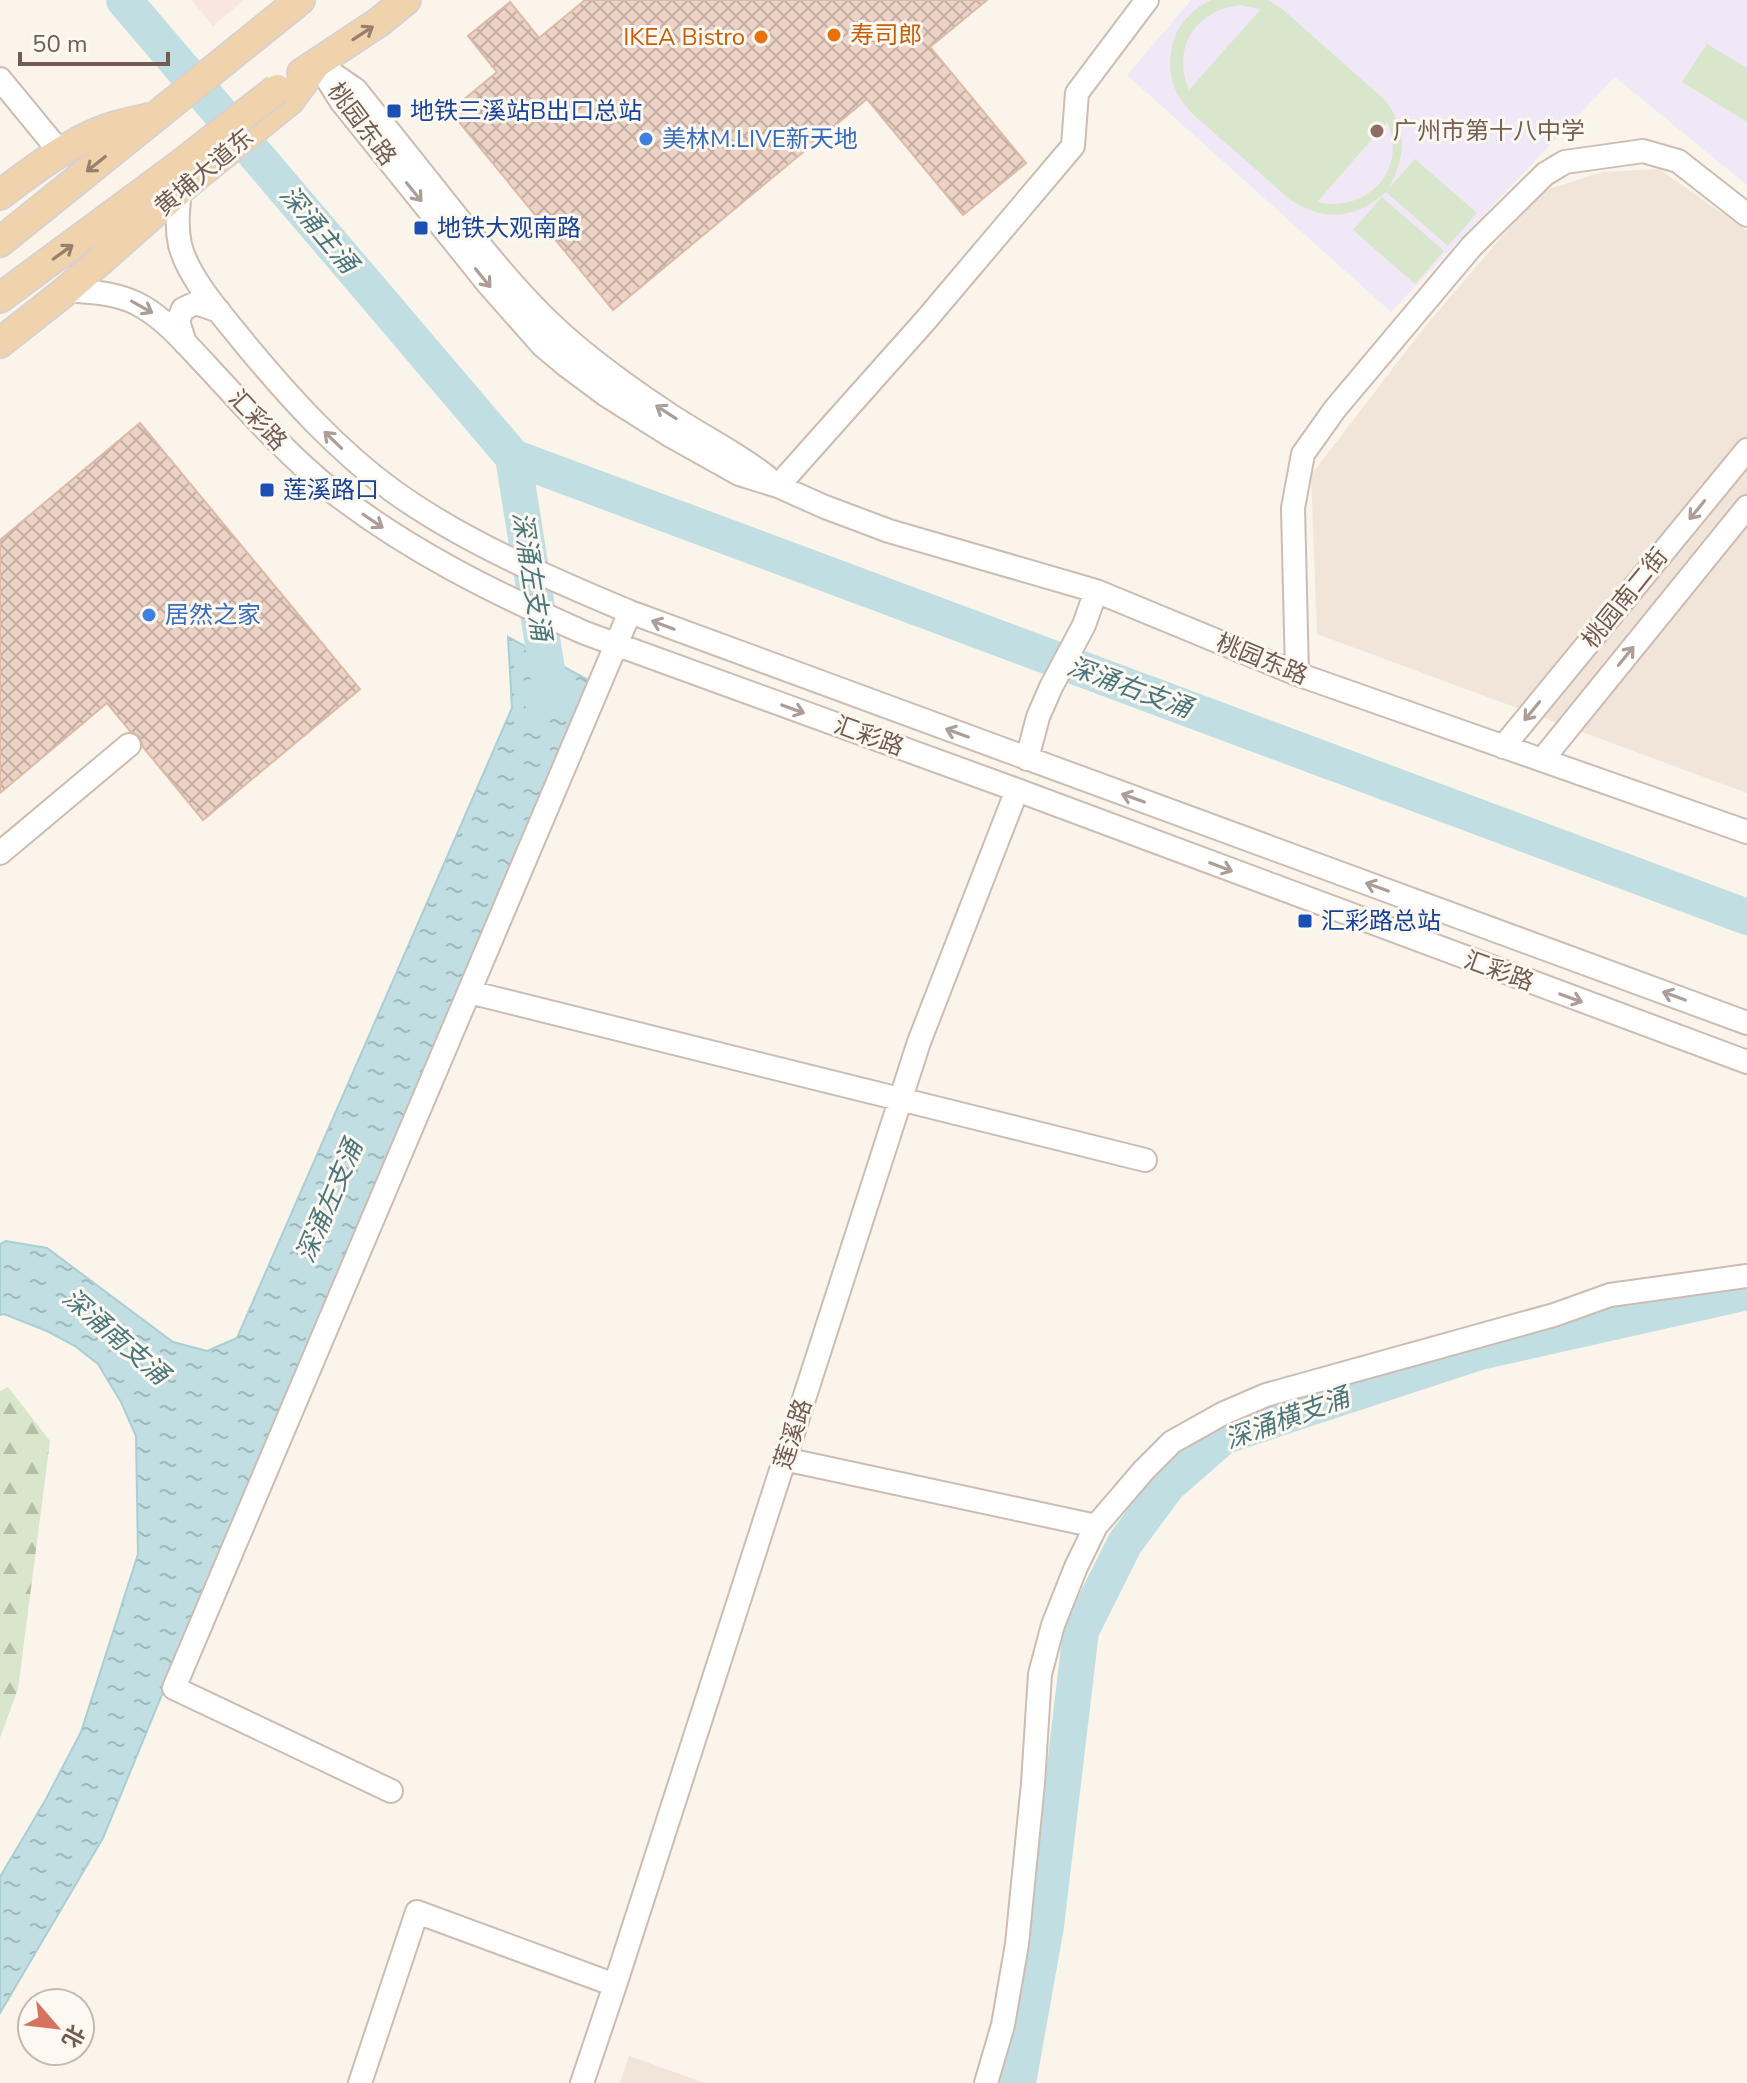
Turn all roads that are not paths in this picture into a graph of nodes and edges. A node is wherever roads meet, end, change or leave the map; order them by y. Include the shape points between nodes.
1 (300, 0) edge
2 (406, 0) edge
3 (1147, 0) edge
4 (317, 63) junction
5 (0, 79) edge
6 (157, 115) junction
7 (60, 152) junction
8 (184, 178) junction
9 (0, 195) edge
10 (1747, 215) edge
11 (0, 242) edge
12 (67, 290) junction
13 (0, 298) edge
14 (219, 311) junction
15 (0, 343) edge
16 (186, 344) junction
17 (1747, 450) edge
18 (778, 486) junction
19 (1747, 507) edge
20 (1096, 591) junction
21 (630, 612) junction
22 (617, 645) junction
23 (731, 650) junction
24 (1297, 674) junction
25 (720, 682) junction
26 (129, 745) dead end
27 (1503, 747) junction
28 (1027, 759) junction
29 (1542, 760) junction
30 (1017, 790) junction
31 (1747, 832) edge
32 (0, 853) edge
33 (469, 992) junction
34 (1747, 1023) edge
35 (1747, 1062) edge
36 (900, 1099) junction
37 (1145, 1160) dead end
38 (1747, 1276) edge
39 (784, 1459) junction
40 (1096, 1526) junction
41 (391, 1791) dead end
42 (615, 1985) junction
43 (360, 2083) edge
44 (582, 2083) edge
45 (986, 2083) edge

1 - 6 main road
4 -> 2 main road
3 - 18 street via 1077,93 1073,146
4 - 8 main road, bridge
4 - 18 street, 桃园东路 via 351,113 542,345 671,436 739,474
5 - 7 street
6 - 7 main road via 109,127
6 -> 11 main road
7 - 9 main road
8 - 12 main road, 黄埔大道东
13 -> 8 main road
8 - 14 street, 汇彩路 via 177,219 181,247
10 - 24 street via 1678,161 1643,151 1565,162 1545,174 1472,246 1303,454 1293,508
12 - 15 main road, 黄埔大道东
12 -> 16 street, 汇彩路 via 135,303
14 - 16 street via 196,303 183,309 178,321
21 -> 14 street, 汇彩路 via 466,536 393,491 315,423
16 -> 22 street, 汇彩路 via 295,459 397,536 482,585
17 -> 27 street, 桃园南二街
18 - 20 street, 桃园东路 via 889,531
29 -> 19 street, 桃园南二街
20 - 24 street, 桃园东路
20 - 28 street via 1051,687
21 - 22 street
23 -> 21 street, 汇彩路
22 - 25 street, 汇彩路
22 - 33 street
23 - 25 street
28 -> 23 street, 汇彩路
24 - 27 street, 桃园东路
25 -> 30 street, 汇彩路
26 - 32 street
27 - 29 street, 桃园东路
34 -> 28 street, 汇彩路
29 - 31 street, 桃园东路
30 -> 35 street, 汇彩路
30 - 36 street, 莲溪路
33 - 36 street
33 - 41 street via 174,1688
36 - 37 street
36 - 39 street, 莲溪路
38 - 40 street via 1610,1295 1266,1395 1172,1442
39 - 40 street
39 - 42 street, 莲溪路
40 - 45 street via 1053,1625 1040,1674 1017,1944
42 - 43 street via 417,1912
42 - 44 street, 莲溪路

